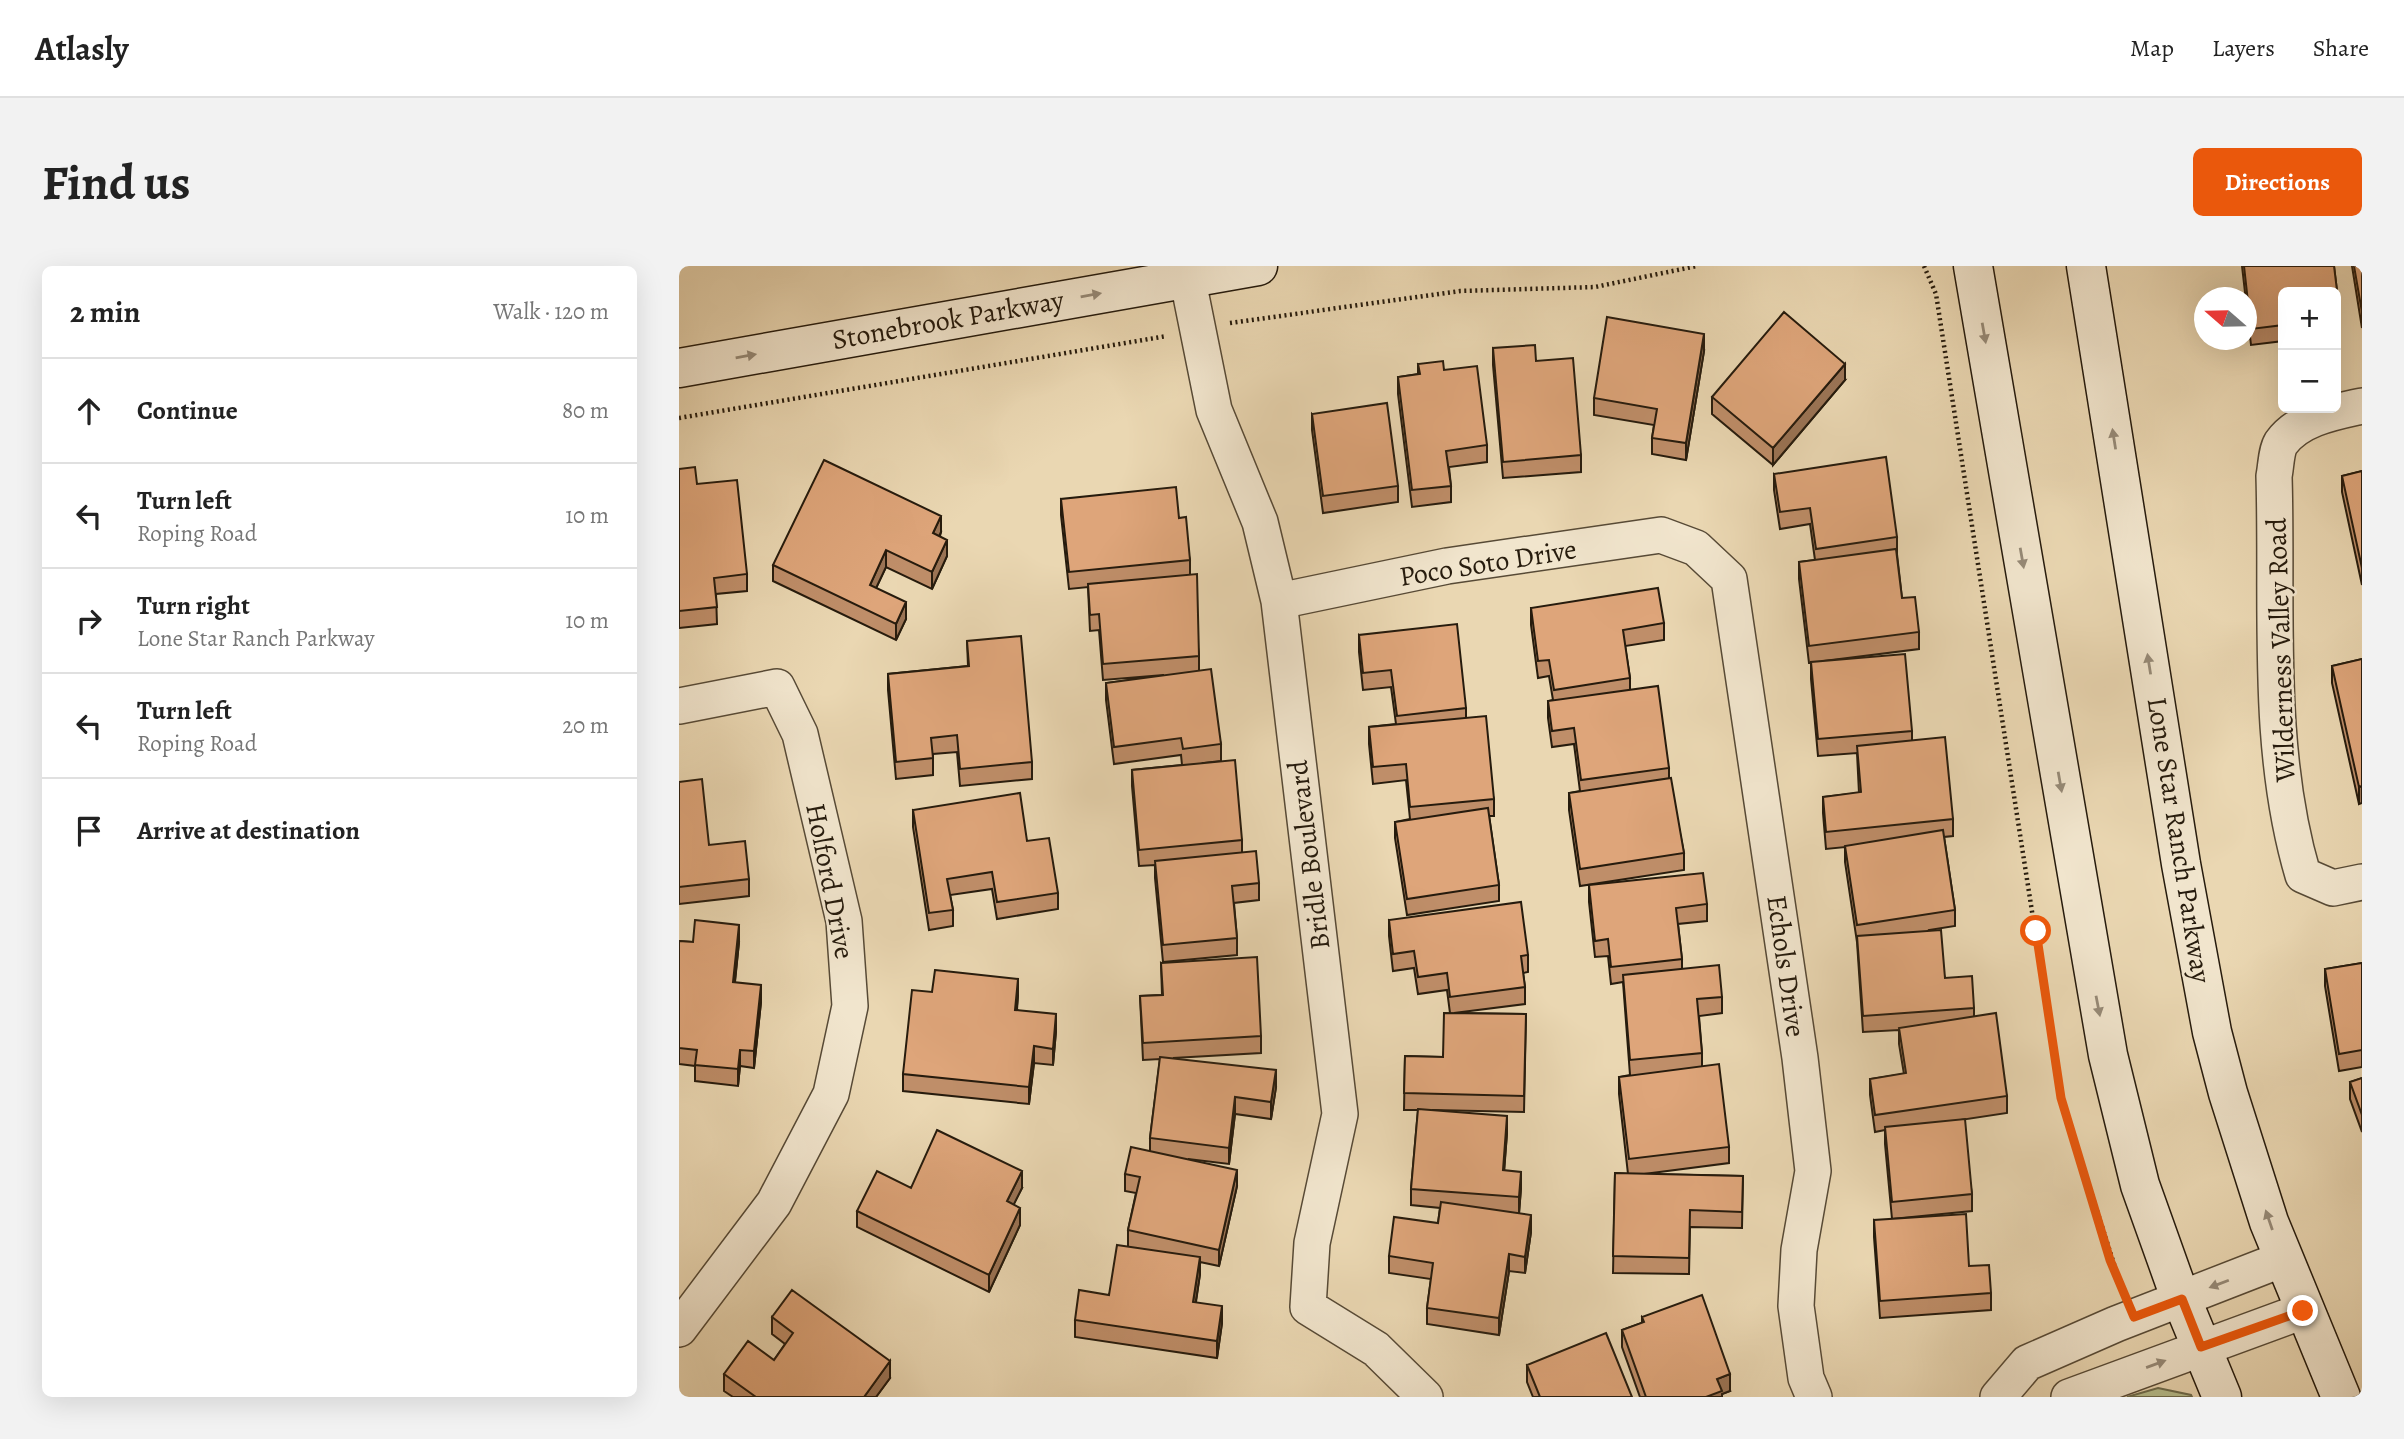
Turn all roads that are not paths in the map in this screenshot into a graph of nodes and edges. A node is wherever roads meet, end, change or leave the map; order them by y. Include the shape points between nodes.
1 (1258, 266) edge
2 (1973, 266) edge
3 (2086, 266) edge
4 (1186, 272) edge
5 (679, 369) edge
6 (2362, 406) edge
7 (1696, 548) joint
8 (1279, 601) junction
9 (679, 706) edge
10 (2362, 882) edge
11 (2283, 1259) junction
12 (2182, 1299) junction
13 (2303, 1311) junction
14 (679, 1329) edge
15 (2201, 1347) junction
16 (1425, 1397) edge
17 (1814, 1397) edge
18 (1998, 1397) edge
19 (2069, 1397) edge
20 (2222, 1397) edge
21 (2340, 1397) edge

1 - 4 main road, Stonebrook Parkway
2 -> 12 main road via 2098,1005 2140,1185
11 -> 3 main road, Lone Star Ranch Parkway via 2212,1032
5 -> 4 main road, Stonebrook Parkway
4 - 8 street, Bridle Boulevard via 1214,410 1260,522
6 - 10 street, Wilderness Valley Road via 2324,414 2297,429 2280,444 2274,476 2277,718 2290,831 2303,875 2333,888
7 - 8 street, Poco Soto Drive via 1661,535 1447,566
7 - 17 street, Echols Drive via 1729,579 1800,1058 1813,1171 1799,1250 1797,1306 1806,1378
8 - 16 street, Bridle Boulevard via 1340,1114 1311,1242 1308,1307 1375,1349
9 - 14 street, Holford Drive via 776,688 800,734 844,921 850,1006 831,1094 774,1203
11 -> 12 street
11 - 13 main road, Lone Star Ranch Parkway
12 - 15 main road
12 - 18 street via 2027,1363
13 - 15 street
13 - 21 main road, Lone Star Ranch Parkway
19 -> 15 street
15 - 20 main road

